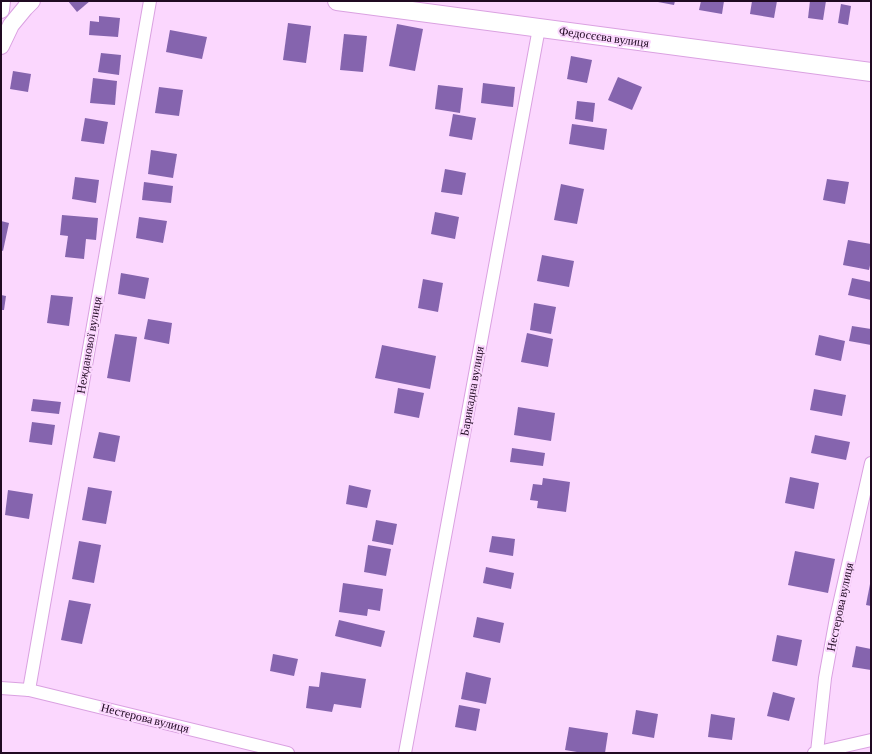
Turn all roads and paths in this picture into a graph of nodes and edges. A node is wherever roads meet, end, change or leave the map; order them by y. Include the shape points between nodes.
1 (2, 1) edge
2 (18, 1) edge
3 (32, 1) edge
4 (150, 1) edge
5 (337, 1) edge
6 (1, 10) edge
7 (539, 28) junction
8 (1, 42) edge
9 (1, 46) edge
10 (871, 72) edge
11 (871, 463) edge
12 (1, 688) edge
13 (29, 690) junction
14 (871, 740) edge
15 (288, 753) edge
16 (405, 753) edge
17 (815, 753) edge

1 - 6 street
2 - 8 street
3 - 9 street via 11,25
4 - 13 street, Нежданової вулиця
5 - 7 main road, Федосєєва вулиця
7 - 10 main road, Федосєєва вулиця
7 - 16 street, Барикадна вулиця
11 - 17 street, Нестерова вулиця via 836,618
12 - 13 street, Нестерова вулиця
13 - 15 street, Нестерова вулиця
14 - 17 street, Нестерова вулиця

